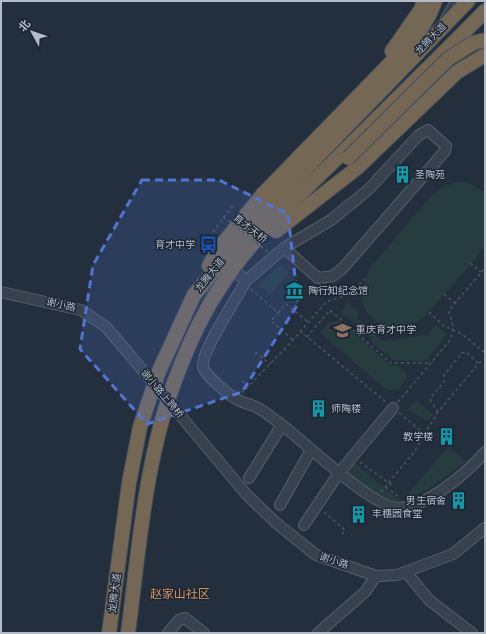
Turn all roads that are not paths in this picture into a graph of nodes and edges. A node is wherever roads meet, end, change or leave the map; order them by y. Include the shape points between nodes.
1 (423, 1) edge
2 (436, 1) edge
3 (456, 1) edge
4 (468, 1) edge
5 (485, 11) edge
6 (441, 29) junction
7 (485, 40) edge
8 (485, 55) edge
9 (260, 216) junction
10 (276, 232) junction
11 (231, 234) junction
12 (284, 248) junction
13 (236, 264) junction
14 (246, 281) junction
15 (1, 292) edge
16 (194, 295) junction
17 (129, 354) joint
18 (393, 408) road end
19 (282, 425) junction
20 (195, 433) joint
21 (311, 450) junction
22 (485, 452) edge
23 (339, 473) junction
24 (249, 478) dead end
25 (280, 505) dead end
26 (304, 525) dead end
27 (485, 528) edge
28 (406, 572) junction
29 (376, 576) junction
30 (108, 633) edge
31 (128, 633) edge
32 (168, 633) edge
33 (204, 633) edge
34 (318, 633) edge
35 (472, 633) edge

1 - 11 highway via 422,8 396,48 271,177
2 - 11 highway via 423,27 411,42 263,194
3 - 6 street
4 - 6 highway, 龙腾大道
5 - 13 highway, 龙腾大道 via 282,211
6 - 9 highway, 龙腾大道
7 - 10 highway, bridge via 473,42 448,59
8 - 10 highway via 457,72 357,168
9 - 11 highway
9 - 16 highway, 龙腾大道
10 - 13 highway
11 - 16 highway via 217,251
12 - 12 street via 331,220 368,190 419,135 428,130 446,146 445,151 344,268 333,276 318,278
12 - 14 street
13 - 14 street
13 - 31 highway, 龙腾大道 via 204,315 175,380 151,467
14 - 19 street via 206,351 202,364 204,372 237,399 257,407
15 - 17 street, 谢小路 via 81,310 106,327
16 - 30 highway, 龙腾大道 via 159,371 140,427 129,483
17 - 20 street, 谢小路上跨桥, bridge
18 - 23 street
19 - 21 street
19 - 24 street
20 - 29 street, 谢小路 via 247,495 275,522 316,555
21 - 23 street
21 - 25 street
22 - 23 street via 454,482 431,496 398,508 386,505
23 - 26 street
27 - 28 street, 谢小路 via 452,554
28 - 29 street, 谢小路
28 - 35 street via 429,600
29 - 34 street via 366,592
32 - 33 street via 179,620 185,618

